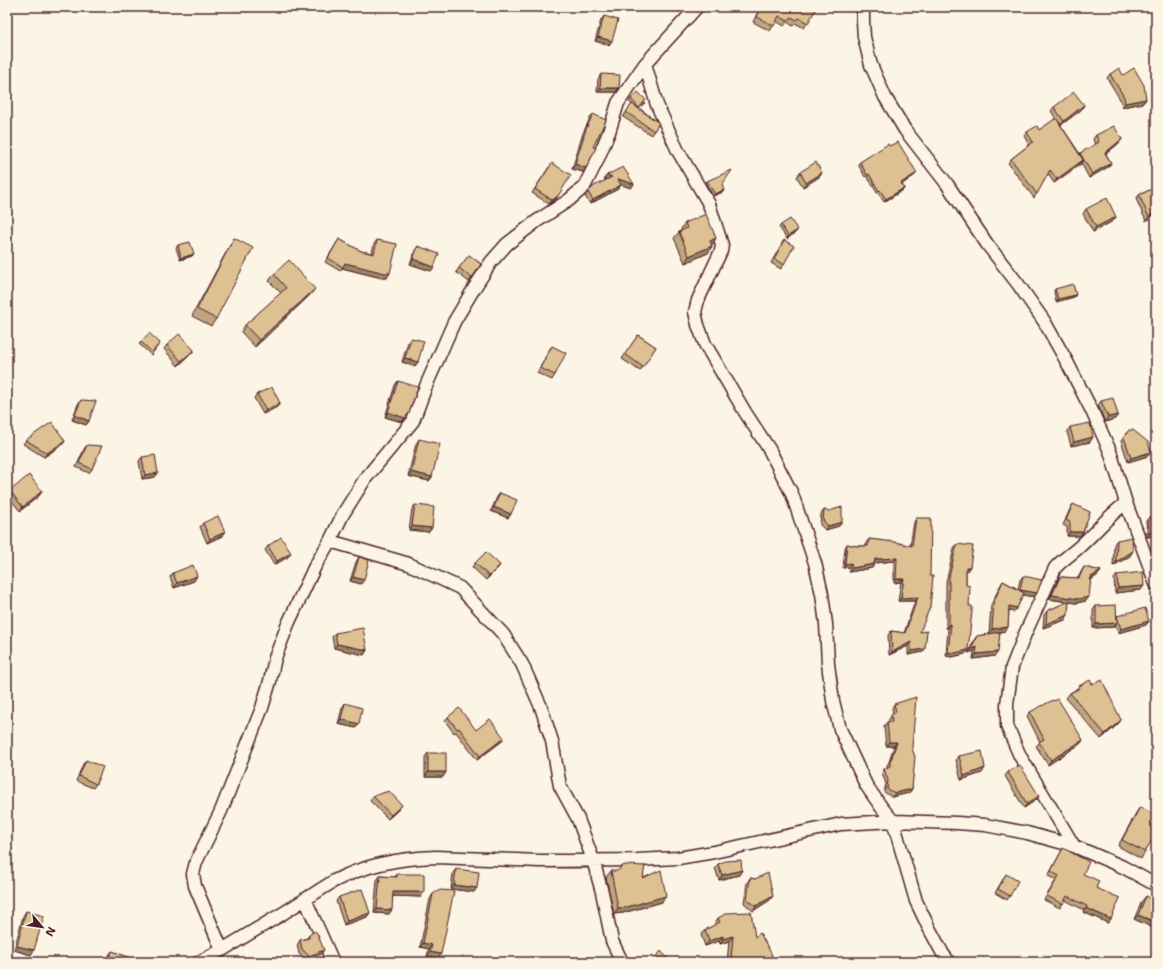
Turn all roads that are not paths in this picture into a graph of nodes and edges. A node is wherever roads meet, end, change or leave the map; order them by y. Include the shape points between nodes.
1 (697, 7) edge
2 (863, 7) edge
3 (645, 64) junction
4 (1126, 503) junction
5 (330, 541) junction
6 (1156, 584) edge
7 (893, 821) junction
8 (1074, 846) junction
9 (593, 860) junction
10 (1156, 885) edge
11 (305, 899) junction
12 (222, 950) junction
13 (199, 962) edge
14 (333, 962) edge
15 (622, 962) edge
16 (949, 962) edge

1 - 3 street
2 - 4 street via 864,37 869,58 885,97 905,130 947,184 987,244 1044,321 1107,444
3 - 5 street via 618,103 609,132 584,187 507,244 491,262 454,322 413,421 365,479
3 - 7 street via 657,104 678,152 709,204 722,245 698,300 695,312 698,325 705,344 769,449 792,494 815,563 822,594 828,664 840,729 866,785
4 - 6 street
4 - 8 street via 1055,568 1012,667 1007,726 1020,756
5 - 9 street via 409,564 460,588 503,634 522,664 541,707 552,741 560,786 578,819
5 - 12 street via 315,566 288,624 275,658 262,708 221,811 196,862 193,874 195,886
7 - 8 street via 985,825
7 - 9 street via 841,824 678,858
7 - 16 street via 916,901
8 - 10 street via 1123,867
9 - 11 street via 419,857 351,873
9 - 15 street via 612,942
11 - 12 street
11 - 14 street
12 - 13 street

